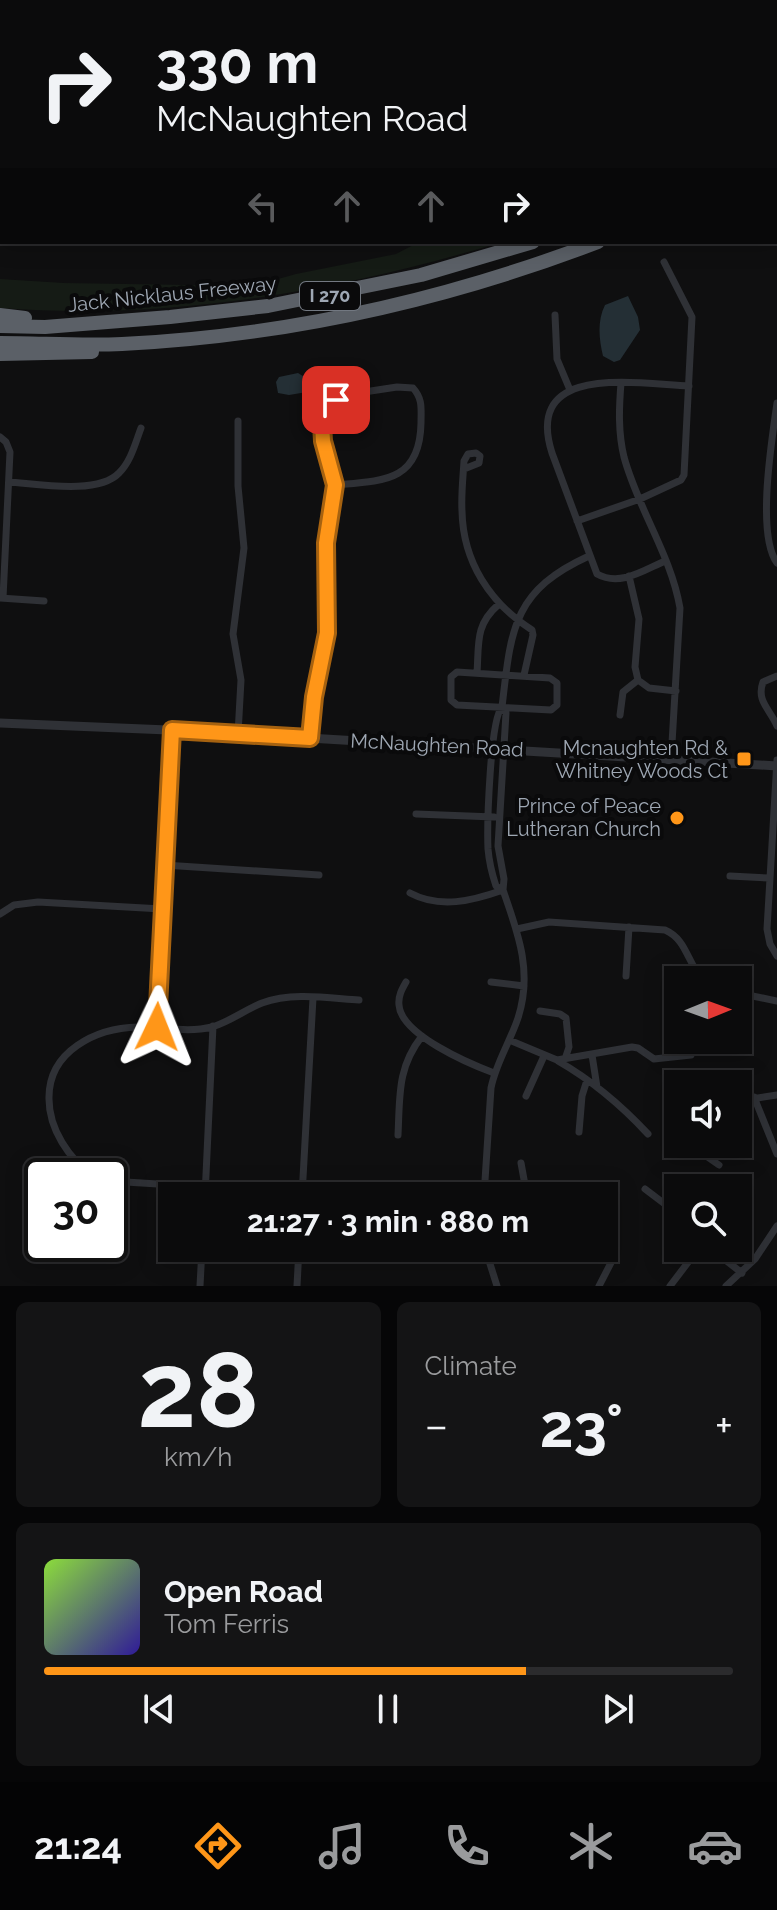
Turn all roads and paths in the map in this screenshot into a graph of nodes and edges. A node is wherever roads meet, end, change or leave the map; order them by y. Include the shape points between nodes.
1 (526, 244) edge
2 (592, 244) edge
3 (664, 262) dead end
4 (0, 315) edge
5 (555, 315) dead end
6 (121, 320) junction
7 (0, 326) edge
8 (152, 342) junction
9 (0, 343) edge
10 (0, 354) edge
11 (621, 383) junction
12 (689, 386) junction
13 (570, 390) junction
14 (777, 403) edge
15 (238, 421) dead end
16 (141, 428) dead end
17 (3, 439) edge
18 (464, 469) dead end
19 (9, 482) junction
20 (335, 485) junction
21 (640, 499) junction
22 (577, 521) junction
23 (589, 556) junction
24 (665, 561) junction
25 (777, 563) edge
26 (629, 576) junction
27 (1, 598) edge
28 (44, 601) dead end
29 (498, 605) junction
30 (516, 620) junction
31 (477, 673) junction
32 (506, 675) junction
33 (524, 675) junction
34 (777, 676) edge
35 (638, 680) junction
36 (676, 691) junction
37 (502, 707) junction
38 (620, 715) dead end
39 (0, 723) edge
40 (777, 726) edge
41 (172, 730) junction
42 (238, 734) junction
43 (310, 738) junction
44 (498, 749) junction
45 (671, 760) junction
46 (777, 760) edge
47 (777, 766) edge
48 (416, 814) dead end
49 (489, 817) junction
50 (500, 817) junction
51 (164, 865) junction
52 (319, 875) dead end
53 (730, 876) dead end
54 (769, 878) junction
55 (503, 890) junction
56 (410, 893) dead end
57 (162, 909) junction
58 (0, 914) edge
59 (629, 927) junction
60 (517, 929) junction
61 (777, 956) edge
62 (695, 966) edge
63 (626, 976) dead end
64 (406, 982) dead end
65 (491, 982) dead end
66 (524, 986) junction
67 (752, 996) edge
68 (313, 998) junction
69 (359, 1000) dead end
70 (777, 1001) edge
71 (540, 1011) dead end
72 (213, 1026) junction
73 (157, 1027) junction
74 (422, 1036) junction
75 (509, 1040) junction
76 (592, 1055) junction
77 (691, 1055) dead end
78 (544, 1056) junction
79 (561, 1060) junction
80 (494, 1073) junction
81 (587, 1080) junction
82 (597, 1087) junction
83 (777, 1095) edge
84 (526, 1096) dead end
85 (754, 1097) joint
86 (579, 1132) dead end
87 (648, 1134) dead end
88 (398, 1135) dead end
89 (777, 1154) edge
90 (74, 1158) edge
91 (709, 1158) edge
92 (521, 1163) dead end
93 (719, 1165) dead end
94 (205, 1182) edge
95 (303, 1182) edge
96 (485, 1182) edge
97 (524, 1182) edge
98 (128, 1183) edge
99 (158, 1187) edge
100 (645, 1189) dead end
101 (664, 1203) edge
102 (777, 1226) edge
103 (201, 1262) edge
104 (298, 1262) edge
105 (489, 1262) edge
106 (611, 1262) edge
107 (688, 1262) edge
108 (728, 1262) edge
109 (742, 1273) junction
110 (200, 1286) edge
111 (297, 1286) edge
112 (497, 1286) edge
113 (599, 1286) edge
114 (670, 1286) edge
115 (726, 1286) edge

1 - 6 highway, Jack Nicklaus Freeway / I 270 via 317,298
2 - 8 highway, Jack Nicklaus Freeway / I 270 via 486,281 376,309 271,329
3 - 12 street via 692,317
4 - 6 highway
5 - 13 street via 557,359
6 - 7 highway, Jack Nicklaus Freeway / I 270
8 - 9 highway, Jack Nicklaus Freeway / I 270
8 - 10 highway via 121,351
11 - 12 street
11 - 13 street via 593,382
11 - 21 street via 620,432
12 - 21 street via 684,475
13 - 22 street via 559,398 547,432
14 - 25 street via 767,532
15 - 42 street via 244,548 233,634 241,680
16 - 19 street via 128,462 103,483
17 - 19 street via 10,452
18 - 29 street via 467,549
19 - 27 street
20 - 20 street via 322,434 334,403 354,393 413,388 421,399 421,436 413,462 382,481
20 - 43 street via 326,543 327,633
21 - 22 street
21 - 24 street
22 - 23 street
23 - 26 street via 602,577
23 - 30 street via 550,577
24 - 26 street
24 - 36 street via 680,608
26 - 35 street via 639,619
27 - 28 street
29 - 30 street
29 - 31 street via 480,628
30 - 32 street
30 - 33 street via 533,635
31 - 32 street
31 - 37 street via 457,672 451,677 453,704
32 - 33 street
32 - 37 street
33 - 37 street via 554,679 557,705 551,710
34 - 40 street via 763,682 760,692
35 - 36 street via 649,688
35 - 38 street via 623,692
36 - 45 street
37 - 44 street via 506,713
39 - 41 street, McNaughten Road
41 - 42 street, McNaughten Road
41 - 51 street
42 - 43 street, McNaughten Road
43 - 44 street, McNaughten Road
44 - 45 street, McNaughten Road
44 - 49 street
44 - 50 street
45 - 47 street, McNaughten Road
46 - 47 street
47 - 54 street
48 - 49 street
49 - 50 street
49 - 55 street via 492,873
50 - 55 street
51 - 52 street
51 - 57 street
53 - 54 street
54 - 61 street via 767,929
55 - 56 street via 457,902
55 - 60 street
57 - 58 street via 38,902 14,905
57 - 73 street
59 - 60 street via 549,922
59 - 62 street via 674,934
59 - 63 street
60 - 66 street
64 - 74 street via 401,1014
65 - 66 street
66 - 75 street
67 - 70 street
68 - 69 street
68 - 72 street via 264,1002
68 - 95 street
71 - 79 street via 566,1018 569,1047
72 - 73 street
72 - 94 street
73 - 90 street via 100,1034 64,1056 50,1085 49,1111
74 - 80 street
74 - 88 street via 402,1073
75 - 78 street
75 - 80 street
76 - 77 street via 632,1047 654,1059
76 - 79 street
76 - 82 street
78 - 79 street
78 - 84 street
79 - 81 street
80 - 96 street
81 - 82 street
81 - 86 street
82 - 87 street
83 - 85 street
85 - 89 street
91 - 93 street
92 - 97 street
98 - 99 street
100 - 101 street
102 - 109 street via 771,1244
103 - 110 street
104 - 111 street
105 - 112 street
106 - 113 street
107 - 114 street
108 - 109 street
109 - 115 street

